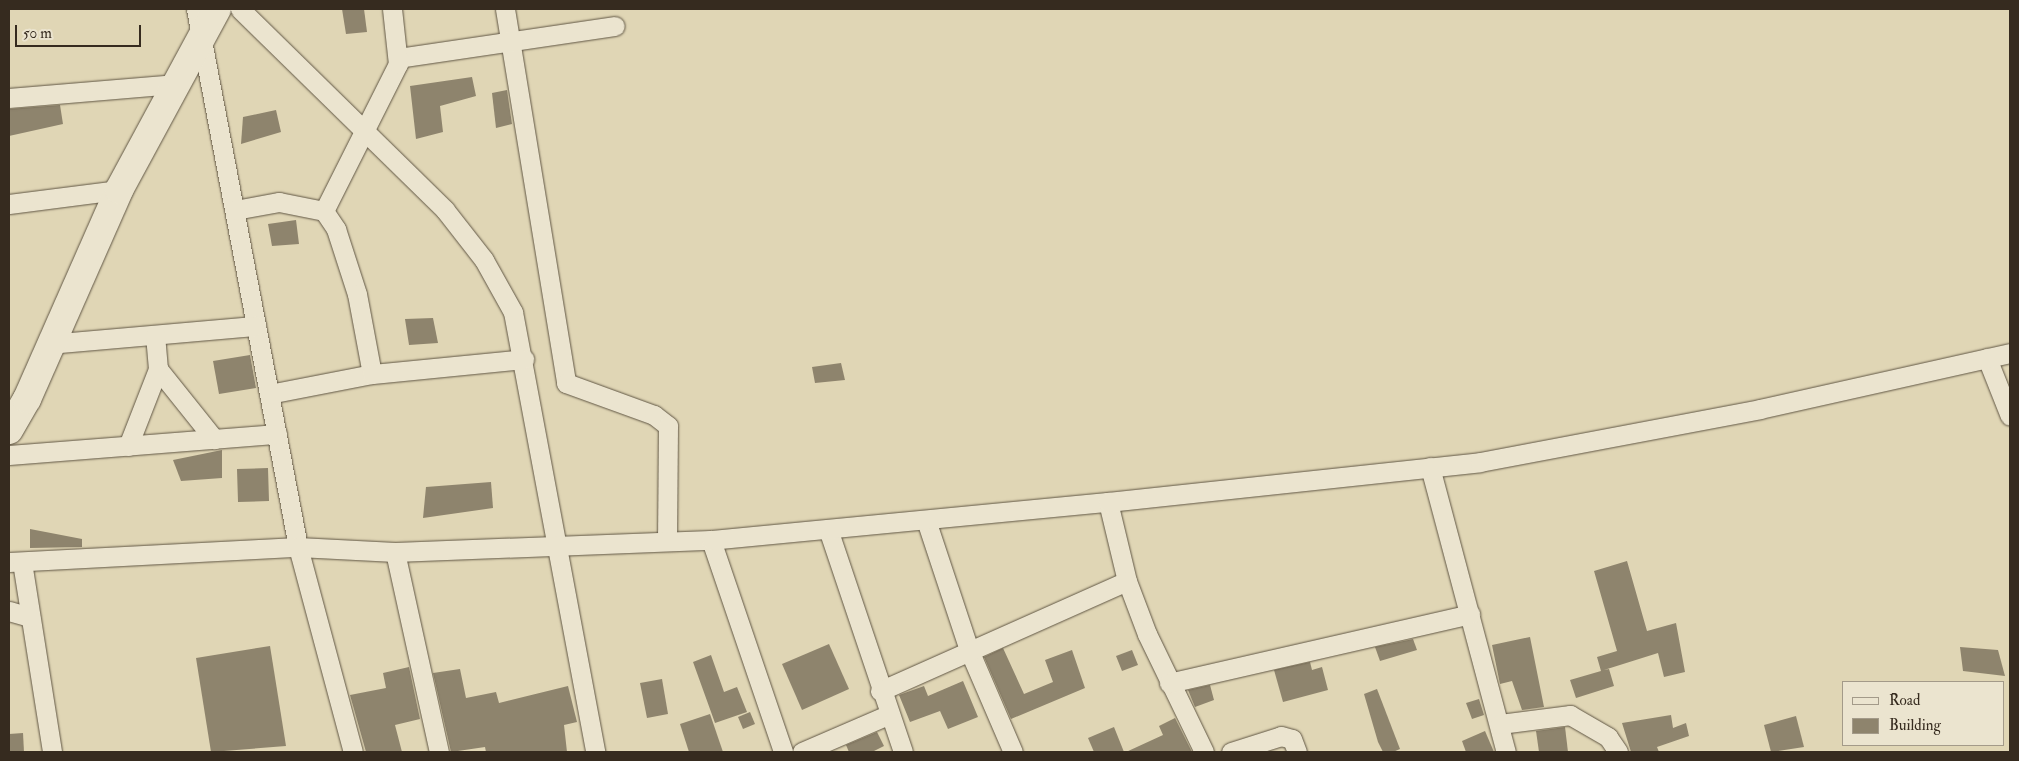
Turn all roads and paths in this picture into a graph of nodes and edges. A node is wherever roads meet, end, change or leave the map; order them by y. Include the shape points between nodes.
1 (196, 9) edge
2 (217, 9) edge
3 (240, 9) edge
4 (392, 9) edge
5 (505, 9) edge
6 (615, 26) dead end
7 (201, 42) junction
8 (510, 42) junction
9 (398, 58) junction
10 (176, 84) junction
11 (9, 98) edge
12 (363, 135) junction
13 (119, 190) junction
14 (9, 204) edge
15 (235, 210) junction
16 (324, 211) junction
17 (256, 326) junction
18 (155, 335) junction
19 (49, 344) junction
20 (2010, 352) edge
21 (1987, 358) junction
22 (524, 359) junction
23 (158, 369) junction
24 (36, 371) junction
25 (372, 374) junction
26 (269, 394) junction
27 (9, 403) edge
28 (2010, 416) edge
29 (9, 430) edge
30 (277, 434) junction
31 (214, 439) junction
32 (128, 446) junction
33 (9, 455) edge
34 (1430, 467) junction
35 (1108, 502) junction
36 (926, 520) junction
37 (828, 529) junction
38 (711, 540) junction
39 (667, 541) junction
40 (552, 543) junction
41 (298, 547) junction
42 (395, 552) junction
43 (15, 562) edge
44 (1127, 581) junction
45 (9, 611) edge
46 (1470, 614) junction
47 (30, 617) junction
48 (968, 650) junction
49 (1169, 683) junction
50 (880, 691) junction
51 (888, 715) junction
52 (1500, 724) junction
53 (52, 752) edge
54 (352, 752) edge
55 (438, 752) edge
56 (595, 752) edge
57 (783, 752) edge
58 (802, 752) edge
59 (904, 752) edge
60 (1013, 752) edge
61 (1204, 752) edge
62 (1231, 752) edge
63 (1297, 752) edge
64 (1506, 752) edge
65 (1618, 752) edge

1 - 7 street
2 - 7 main road
3 - 12 street
4 - 9 street
5 - 8 street
6 - 8 street
7 - 10 main road
7 - 15 street
8 - 9 street
8 - 39 street via 566,383 654,415 668,426
9 - 12 street
10 - 11 street
10 - 13 main road
12 - 16 street
12 - 22 street via 445,210 484,260 513,312
13 - 14 street
13 - 19 main road
15 - 16 street via 279,202
15 - 17 street
16 - 25 street via 336,229 357,294
17 - 18 street
17 - 26 street
18 - 19 street
18 - 23 street
19 - 24 main road
20 - 21 street
21 - 28 street
21 - 34 street via 1760,409 1480,462
22 - 25 street
22 - 40 street
23 - 31 street
23 - 32 street
24 - 27 main road
24 - 29 main road via 27,399
25 - 26 street
26 - 30 street
30 - 31 street
30 - 41 street
31 - 32 street
32 - 33 street
34 - 35 street
34 - 46 street
35 - 36 street
35 - 44 street
36 - 37 street
36 - 48 street
37 - 38 street
37 - 50 street
38 - 39 street
38 - 57 street
39 - 40 street
40 - 42 street
40 - 56 street
41 - 42 street
41 - 43 street
41 - 54 street
42 - 55 street
43 - 47 street
44 - 48 street
44 - 49 street
45 - 47 street
46 - 49 street
46 - 52 street
47 - 53 street
48 - 50 street
48 - 60 street
49 - 61 street
50 - 51 street
51 - 58 street
51 - 59 street
52 - 64 street
52 - 65 street via 1570,715 1608,737
62 - 63 street via 1281,736 1292,739

